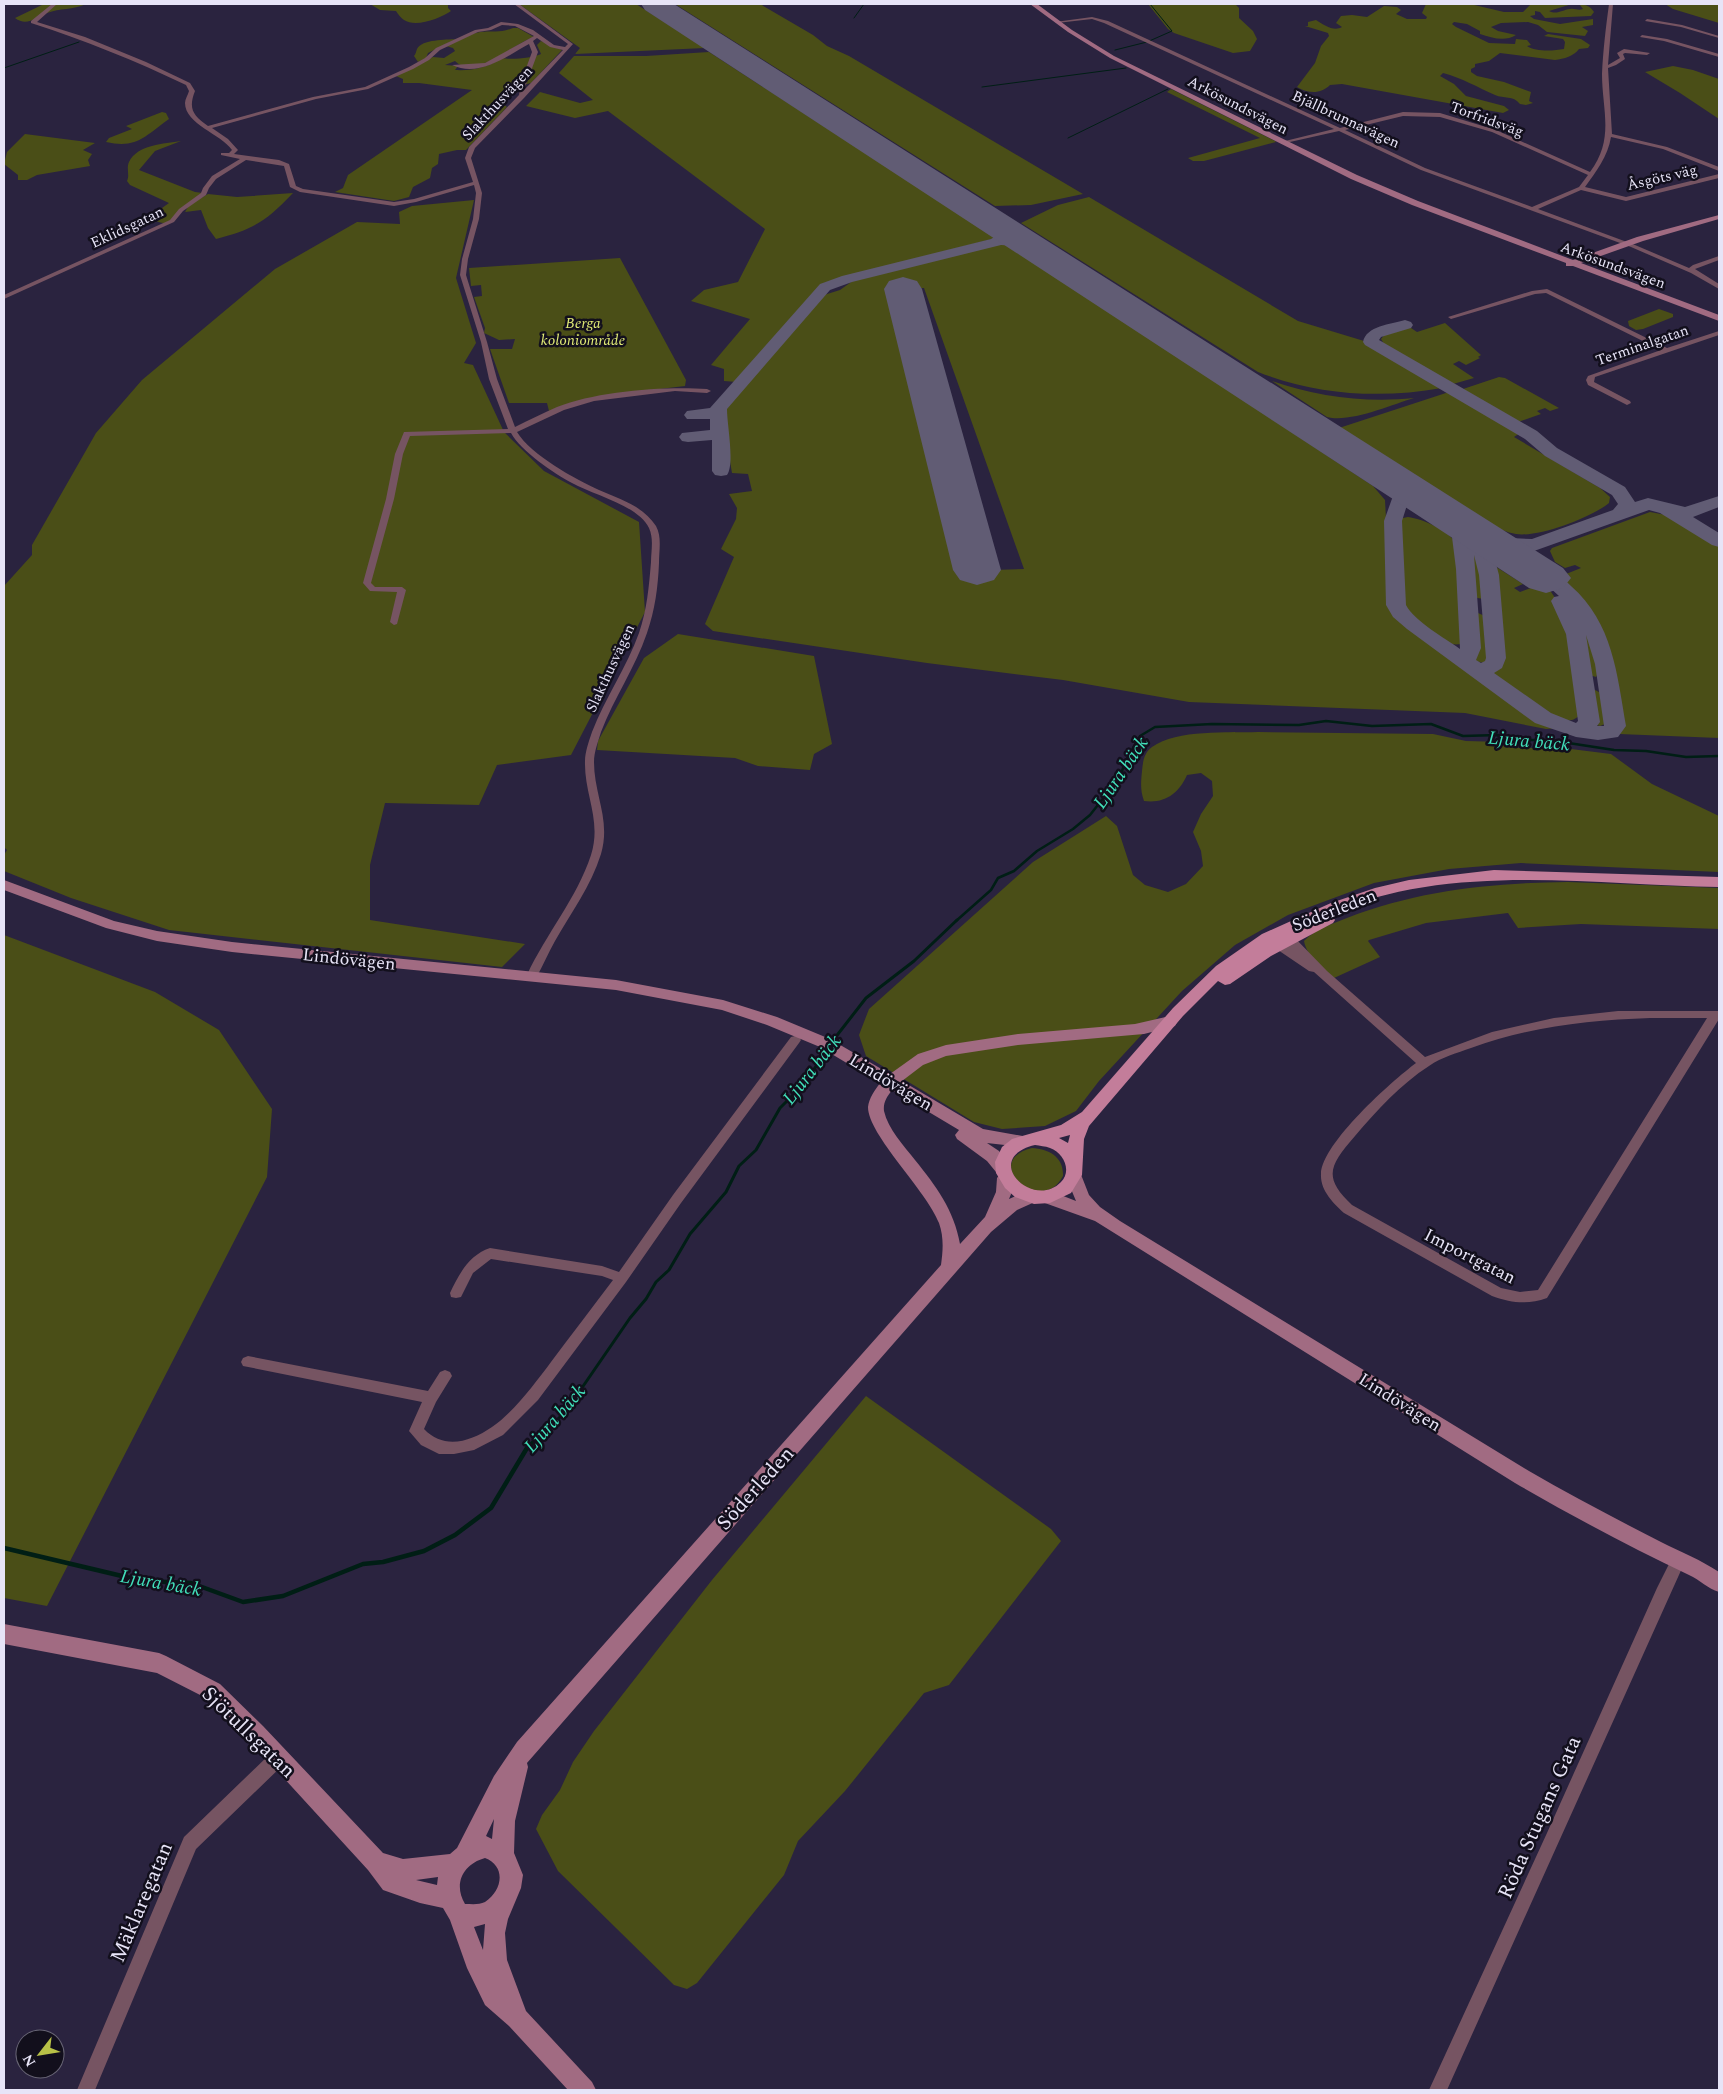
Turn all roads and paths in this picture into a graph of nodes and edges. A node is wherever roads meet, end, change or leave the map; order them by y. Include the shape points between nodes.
1 (55, 4) edge
2 (516, 4) edge
3 (1033, 4) edge
4 (1611, 4) edge
5 (1647, 20) dead end
6 (1061, 22) junction
7 (1642, 36) dead end
8 (537, 37) junction
9 (1719, 37) edge
10 (530, 41) junction
11 (566, 49) junction
12 (1647, 53) dead end
13 (1719, 56) edge
14 (455, 65) dead end
15 (1605, 67) junction
16 (522, 97) junction
17 (206, 128) junction
18 (1339, 129) junction
19 (1609, 135) junction
20 (1283, 143) junction
21 (223, 154) dead end
22 (231, 156) junction
23 (244, 158) junction
24 (1719, 169) edge
25 (1591, 174) junction
26 (1719, 176) edge
27 (477, 183) junction
28 (1581, 188) junction
29 (1533, 209) junction
30 (1719, 217) edge
31 (1626, 244) junction
32 (1719, 258) edge
33 (1571, 263) junction
34 (1693, 272) junction
35 (1719, 287) edge
36 (4, 297) edge
37 (1451, 317) dead end
38 (1719, 318) edge
39 (1719, 322) edge
40 (1719, 333) edge
41 (1667, 351) junction
42 (707, 391) dead end
43 (1627, 403) dead end
44 (513, 431) junction
45 (394, 622) dead end
46 (1719, 882) edge
47 (4, 884) edge
48 (1281, 939) junction
49 (532, 975) junction
50 (702, 1002) junction
51 (1717, 1014) edge
52 (1170, 1022) junction
53 (1159, 1036) junction
54 (795, 1040) junction
55 (826, 1050) junction
56 (1424, 1063) junction
57 (888, 1085) junction
58 (1090, 1112) junction
59 (1029, 1140) junction
60 (1074, 1170) junction
61 (1004, 1172) junction
62 (1031, 1196) junction
63 (1048, 1197) junction
64 (1109, 1222) junction
65 (985, 1227) junction
66 (948, 1269) junction
67 (622, 1278) junction
68 (456, 1293) dead end
69 (248, 1362) dead end
70 (445, 1376) dead end
71 (431, 1398) junction
72 (1678, 1561) junction
73 (1698, 1568) junction
74 (1719, 1572) edge
75 (1719, 1583) edge
76 (4, 1634) edge
77 (524, 1749) junction
78 (278, 1758) junction
79 (503, 1854) junction
80 (460, 1859) junction
81 (376, 1862) junction
82 (505, 1899) junction
83 (454, 1907) junction
84 (517, 2018) junction
85 (86, 2090) edge
86 (584, 2090) edge
87 (1438, 2090) edge

1 - 17 street via 33,22 83,38 188,84 192,91 189,107
2 - 11 street via 569,42 571,44
3 - 6 main road, Arkösundsvägen
4 - 15 street
5 - 9 street
6 - 18 street, Bjällbrunnavägen via 1092,18 1106,22
6 - 20 main road, Arkösundsvägen via 1112,57
7 - 13 street
8 - 10 street
8 - 11 street via 552,46
8 - 17 street via 516,25 501,23 438,49 411,68 366,88 315,98
10 - 14 street via 486,66
10 - 16 street via 535,52 530,70 522,82
11 - 16 street, Slakthusvägen
12 - 15 street via 1624,51 1620,53 1621,60
15 - 19 street
16 - 27 street, Slakthusvägen via 472,147 468,158
17 - 22 street via 233,145 235,150
18 - 20 street, Torfridsväg
18 - 25 street, Torfridsväg via 1403,114 1440,116 1494,131
18 - 29 street, Bjällbrunnavägen via 1435,174
19 - 24 street via 1644,140
19 - 25 street via 1603,156
20 - 33 main road, Arkösundsvägen via 1354,177
21 - 22 street
22 - 23 street
23 - 27 street via 287,166 293,187 302,191 394,204
23 - 36 street, Eklidsgatan via 205,186 204,194 181,210 172,221
25 - 28 street
26 - 28 street, Åsgöts väg via 1626,198
27 - 44 street, Slakthusvägen via 476,219 463,275 493,379
28 - 29 street
29 - 31 street, Bjällbrunnavägen
30 - 31 main road
31 - 33 main road
31 - 34 street, Bjällbrunnavägen
32 - 34 street via 1695,266
33 - 38 main road, Arkösundsvägen
33 - 39 main road, Arkösundsvägen
34 - 35 street, Bjällbrunnavägen
37 - 41 street via 1547,291
40 - 41 street, Terminalgatan
41 - 43 street, Terminalgatan via 1592,376 1591,383
42 - 44 street via 675,390 594,399 561,408
44 - 45 street via 407,434 398,454 390,499 367,583 372,588 402,590
44 - 49 street, Slakthusvägen via 529,450 574,481 633,508 646,518 656,538 648,618 628,669 604,714 590,753 600,818 596,855 592,868 549,939
46 - 48 main road, Söderleden via 1549,876 1461,883 1382,900
47 - 49 main road, Lindövägen via 111,925 157,936 232,947
48 - 52 main road, Söderleden via 1244,953 1221,970
48 - 53 main road, Söderleden
48 - 56 street
49 - 50 main road, Lindövägen via 616,985
50 - 54 main road, Lindövägen
50 - 55 main road, Lindövägen via 738,1009 802,1032
51 - 56 street, Importgatan via 1577,1018 1483,1038
51 - 56 street, Importgatan via 1542,1294 1530,1298 1513,1298 1497,1292 1348,1210 1334,1197 1326,1183 1325,1171 1333,1153 1390,1089
52 - 53 main road, Söderleden
52 - 57 main road via 1146,1028 1000,1041 945,1051 912,1064
53 - 58 main road, Söderleden
54 - 55 main road, Lindövägen
54 - 67 street
55 - 57 main road, Lindövägen
57 - 59 main road, Lindövägen via 976,1133 987,1137
57 - 61 main road, Lindövägen via 984,1148
57 - 66 main road via 876,1101 876,1110 882,1128 933,1193 942,1212 951,1237
58 - 59 main road, Söderleden via 1066,1130
58 - 60 main road, Söderleden via 1078,1130
59 - 60 main road via 1048,1140 1060,1145 1068,1153
59 - 61 main road via 1008,1151
60 - 63 main road via 1069,1186
60 - 64 main road, Lindövägen via 1075,1186 1083,1199
61 - 62 main road via 1016,1189
61 - 65 main road, Söderleden via 1004,1192
62 - 63 main road
62 - 65 main road, Söderleden via 1015,1201
63 - 64 main road, Lindövägen
64 - 72 main road, Lindövägen via 1522,1477
65 - 66 main road, Söderleden
66 - 77 main road, Söderleden
67 - 68 street via 602,1271 490,1254 466,1271
67 - 71 street via 534,1396 498,1431 474,1444 439,1448 416,1431
69 - 71 street
70 - 71 street
72 - 73 main road, Lindövägen
72 - 87 street, Röda Stugans Gata
73 - 74 main road, Lindövägen
73 - 75 main road, Lindövägen
76 - 78 main road, Sjötullsgatan via 159,1663 213,1691
77 - 79 main road, Söderleden via 510,1789 502,1832
77 - 80 main road, Söderleden via 501,1783
78 - 81 main road, Sjötullsgatan
78 - 85 street, Mäklaregatan via 190,1842
79 - 80 main road via 485,1847 475,1849
79 - 82 main road via 512,1875
80 - 81 main road via 403,1870
80 - 83 main road via 449,1880
81 - 83 main road, Sjötullsgatan via 391,1882
82 - 83 main road via 488,1914 470,1917
82 - 84 main road via 493,1927 494,1960
83 - 84 main road via 493,1997
84 - 86 main road

